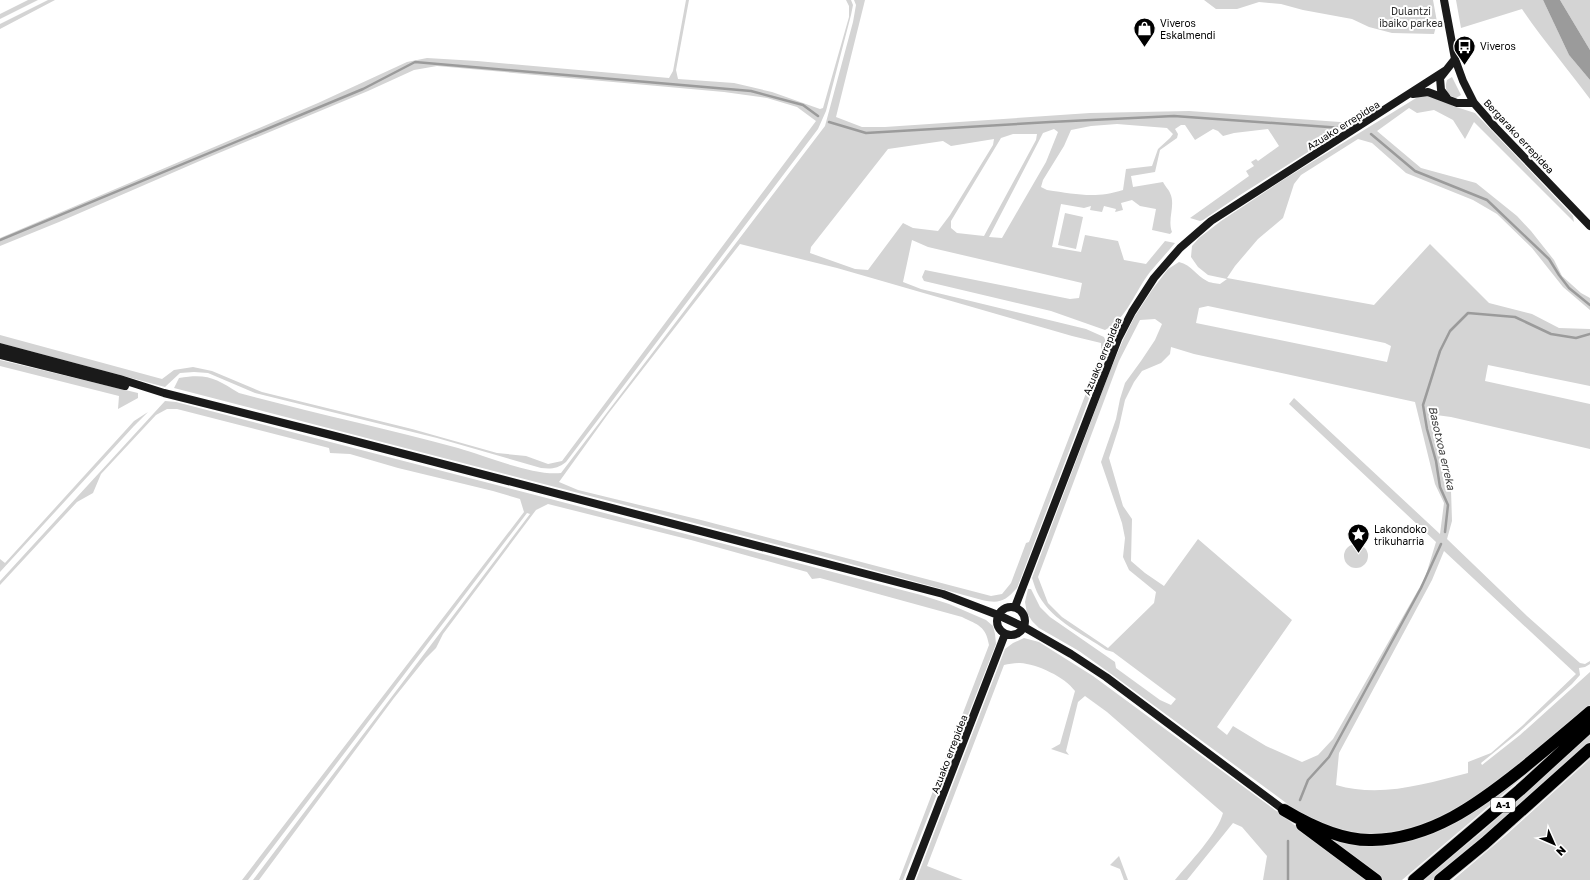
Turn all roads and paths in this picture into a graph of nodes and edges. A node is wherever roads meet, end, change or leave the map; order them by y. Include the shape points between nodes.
1 (1444, 0) edge
2 (1455, 59) junction
3 (1446, 70) junction
4 (1410, 94) junction
5 (1447, 99) junction
6 (1474, 103) junction
7 (1590, 226) edge
8 (0, 347) edge
9 (0, 356) edge
10 (152, 390) junction
11 (1015, 607) junction
12 (998, 615) junction
13 (1024, 626) junction
14 (1005, 634) junction
15 (1590, 712) edge
16 (1590, 726) edge
17 (1590, 749) edge
18 (1284, 810) junction
19 (1375, 879) edge
20 (910, 880) edge
21 (1414, 880) edge
22 (1440, 880) edge

1 - 2 main road, Bergarako errepidea
2 - 3 main road
2 - 6 main road, Bergarako errepidea
3 - 4 main road, Azuako errepidea
3 - 5 main road via 1439,84
4 - 5 main road via 1428,92
4 - 11 main road, Azuako errepidea via 1211,221 1180,248 1154,278 1132,312 1107,363
5 - 6 main road via 1457,103
6 - 7 main road, Bergarako errepidea
8 - 10 main road
9 - 10 main road
10 - 12 main road via 943,594
11 - 12 main road via 1008,607
11 - 13 main road via 1022,611
12 - 13 main road
12 - 14 main road via 998,626
13 - 14 main road via 1016,634
13 - 18 main road via 1106,677
14 - 20 main road, Azuako errepidea
15 - 18 highway via 1494,791 1432,828 1399,837 1371,840 1330,832
16 - 21 highway, A-1 via 1520,790
17 - 22 highway, A-1
18 - 19 highway

